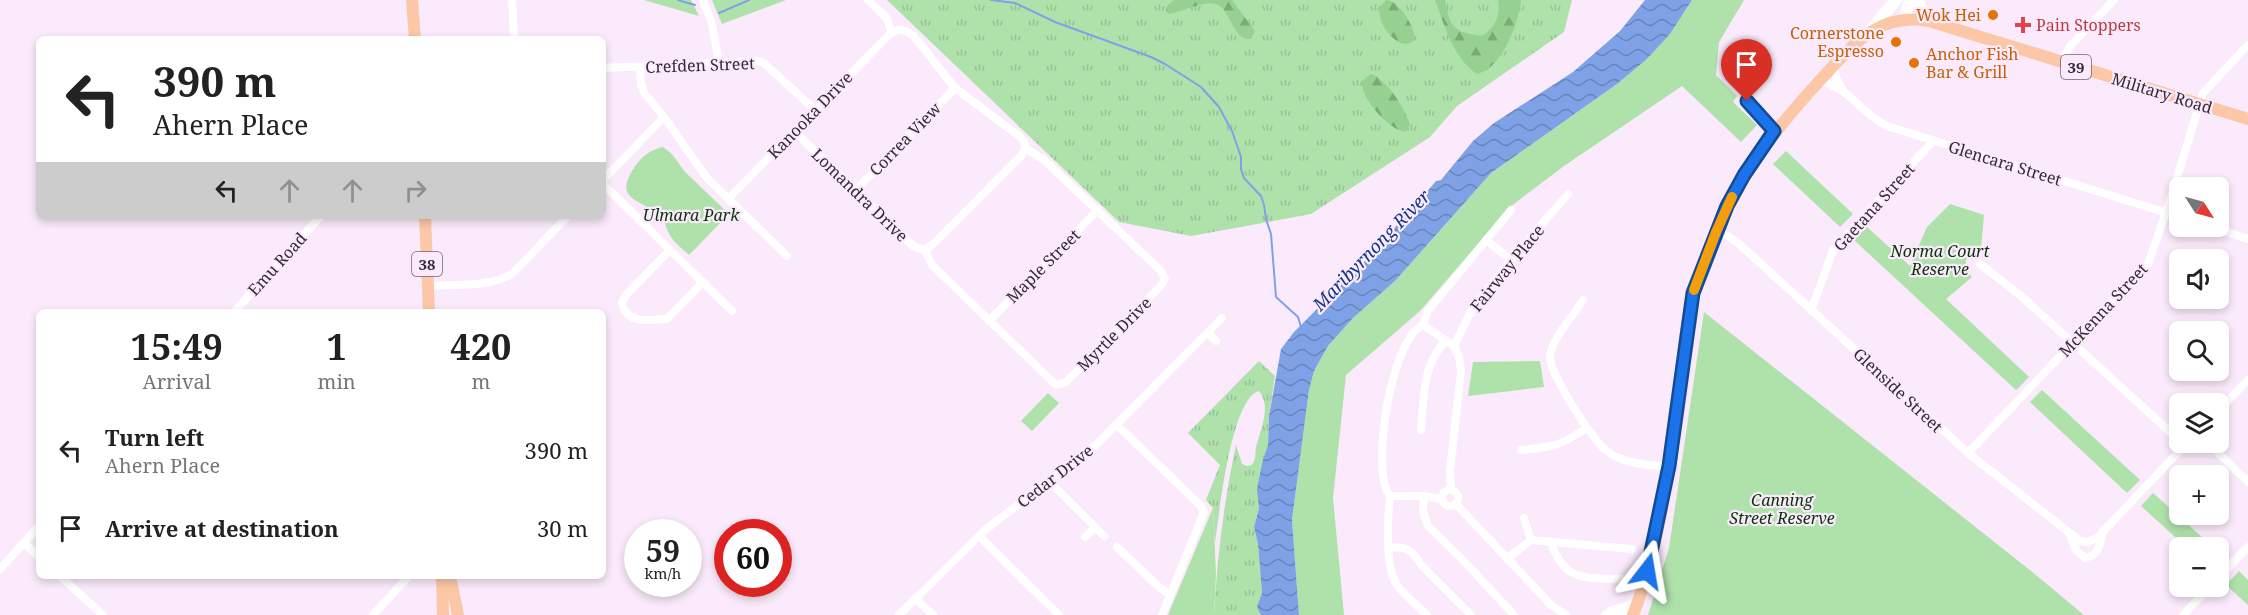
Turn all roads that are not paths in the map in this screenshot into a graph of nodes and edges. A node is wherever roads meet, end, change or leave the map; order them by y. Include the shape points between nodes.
1 (412, 0) edge
2 (512, 0) edge
3 (703, 0) edge
4 (868, 0) edge
5 (1896, 0) edge
6 (1910, 0) edge
7 (1918, 0) edge
8 (2114, 0) edge
9 (1904, 19) junction
10 (1936, 23) junction
11 (892, 32) junction
12 (1868, 33) junction
13 (415, 36) edge
14 (514, 36) edge
15 (2248, 45) edge
16 (2062, 62) junction
17 (719, 63) junction
18 (1834, 66) junction
19 (640, 67) junction
20 (606, 68) edge
21 (1819, 81) junction
22 (955, 88) junction
23 (1842, 89) junction
24 (1747, 101) dead end
25 (2200, 104) junction
26 (815, 110) junction
27 (664, 117) junction
28 (2248, 119) edge
29 (794, 131) junction
30 (1774, 131) junction
31 (1933, 141) junction
32 (1025, 148) junction
33 (606, 179) edge
34 (606, 185) edge
35 (856, 190) junction
36 (1568, 194) dead end
37 (729, 198) junction
38 (1098, 210) junction
39 (1511, 210) dead end
40 (2166, 213) junction
41 (2169, 214) edge
42 (318, 219) edge
43 (425, 219) edge
44 (565, 219) edge
45 (1716, 232) junction
46 (2229, 233) edge
47 (2248, 239) edge
48 (1486, 240) junction
49 (670, 250) junction
50 (925, 250) junction
51 (787, 256) dead end
52 (1511, 260) junction
53 (1980, 264) dead end
54 (703, 282) junction
55 (428, 286) junction
56 (1583, 300) dead end
57 (237, 309) edge
58 (429, 309) edge
59 (732, 311) dead end
60 (1811, 311) junction
61 (1222, 318) dead end
62 (989, 321) junction
63 (1423, 325) junction
64 (1208, 333) junction
65 (1216, 341) dead end
66 (1445, 341) junction
67 (2073, 343) junction
68 (1454, 346) junction
69 (2248, 380) edge
70 (2229, 400) edge
71 (1117, 425) junction
72 (1587, 428) junction
73 (1421, 430) dead end
74 (2169, 430) edge
75 (1521, 450) dead end
76 (1968, 453) junction
77 (2174, 453) edge
78 (2218, 453) edge
79 (1669, 466) junction
80 (1049, 482) junction
81 (2248, 482) edge
82 (1451, 490) junction
83 (1390, 496) junction
84 (1424, 496) junction
85 (1442, 499) junction
86 (1456, 504) junction
87 (1524, 518) dead end
88 (1095, 527) junction
89 (36, 529) edge
90 (2103, 531) junction
91 (2070, 534) junction
92 (979, 536) junction
93 (1104, 536) dead end
94 (1085, 537) dead end
95 (1531, 540) junction
96 (1551, 542) junction
97 (24, 543) junction
98 (1117, 547) dead end
99 (1389, 548) junction
100 (2248, 548) edge
101 (1632, 549) dead end
102 (36, 554) edge
103 (1508, 559) junction
104 (2229, 567) edge
105 (0, 569) edge
106 (63, 579) edge
107 (406, 579) edge
108 (442, 579) edge
109 (451, 579) edge
110 (1624, 579) dead end
111 (1170, 594) junction
112 (2200, 597) edge
113 (915, 598) junction
114 (1635, 610) edge
115 (101, 614) edge
116 (373, 615) edge
117 (443, 615) edge
118 (458, 615) edge
119 (899, 615) edge
120 (933, 615) edge
121 (1059, 615) edge
122 (1162, 615) edge
123 (1427, 615) edge
124 (1471, 615) edge
125 (1514, 615) edge
126 (1566, 615) edge
127 (1605, 615) edge
128 (1615, 615) edge
129 (2183, 615) edge

1 - 13 main road
2 - 14 street
3 - 17 street
4 - 11 street via 886,17
5 - 12 street
6 - 9 street
7 - 10 street
8 - 16 street via 2070,46
9 - 10 main road, Military Road / 39
9 - 12 main road, 39
10 - 16 main road, Military Road / 39
11 - 22 street via 902,29 913,35
11 - 26 street, Kanooka Drive
12 - 18 main road, 39
15 - 25 street, McKenna Street via 2206,89
16 - 25 main road, Military Road / 39
17 - 19 street, Crefden Street
17 - 26 street, Crefden Street via 764,63
18 - 21 main road, 39
18 - 23 street, Glencara Street
19 - 20 street, Crefden Street
19 - 27 street via 645,94
21 - 23 street, Glencara Street
21 - 30 main road, 39
22 - 32 street via 1019,136
22 - 35 street, Correa View
23 - 31 street, Glencara Street via 1879,122
24 - 30 street
25 - 28 main road, Military Road / 39
25 - 40 street, McKenna Street
26 - 29 street, Kanooka Drive
27 - 33 street
27 - 37 street via 707,178
29 - 35 street, Lomandra Drive
29 - 37 street, Kanooka Drive
30 - 45 main road, 39 via 1744,175
31 - 40 street, Glencara Street
31 - 60 street, Gaetana Street via 1833,250
32 - 38 street, Myrtle Drive via 1044,160
32 - 50 street, Lomandra Drive
34 - 49 street
35 - 50 street, Lomandra Drive via 912,245
36 - 52 street, Fairway Place
37 - 51 street
38 - 62 street, Maple Street
38 - 62 street, Myrtle Drive via 1161,271 1165,279 1160,288 1060,384 1050,380
39 - 48 street
40 - 41 street, Glencara Street
40 - 67 street, McKenna Street via 2143,271
42 - 57 street, Emu Road
43 - 55 main road, 38
44 - 55 street via 504,279
45 - 60 street, Glenside Street via 1737,242
45 - 79 main road, 39 via 1693,293
46 - 47 street
48 - 52 street
48 - 63 street via 1427,312
49 - 54 street
49 - 54 street via 626,295 622,303 627,316 635,320 667,319
50 - 62 street, Myrtle Drive via 932,265
52 - 68 street, Fairway Place via 1472,309
53 - 67 street
54 - 59 street
55 - 58 main road, 38
56 - 72 street via 1556,339 1550,363
60 - 76 street, Glenside Street
61 - 64 street, Cedar Drive
63 - 66 street
63 - 83 street via 1409,336 1393,376 1383,462 1384,485
64 - 65 street
64 - 71 street, Cedar Drive
66 - 68 street
66 - 73 street via 1432,357 1427,373
67 - 74 street
67 - 76 street, McKenna Street
68 - 82 street via 1461,370
69 - 70 street
71 - 80 street, Cedar Drive
71 - 111 street via 1204,512
72 - 75 street via 1562,444
72 - 79 street via 1598,443 1619,458
76 - 91 street, Glenside Street
77 - 90 street
78 - 81 street
79 - 114 main road, 39
80 - 88 street
80 - 92 street, Cedar Drive
82 - 85 street via 1444,492
82 - 86 street via 1458,494
83 - 84 street
83 - 99 street
84 - 85 street
84 - 125 street via 1428,526
85 - 86 street via 1449,506
86 - 103 street
87 - 95 street
88 - 93 street
88 - 94 street
89 - 97 street
90 - 91 street, Glenside Street via 2087,542
90 - 91 street via 2096,554 2085,558 2076,550
92 - 113 street, Cedar Drive
92 - 121 street
95 - 96 street
95 - 103 street
96 - 101 street
96 - 110 street via 1556,557 1571,573 1579,577
97 - 102 street
97 - 105 street
98 - 111 street
99 - 123 street via 1396,583
99 - 124 street via 1404,548 1413,553
100 - 104 street
103 - 126 street via 1551,605
106 - 115 street
107 - 116 street
108 - 117 main road
109 - 118 main road
111 - 122 street
112 - 129 street
113 - 119 street, Cedar Drive
113 - 120 street
114 - 127 street via 1611,610
114 - 128 street

